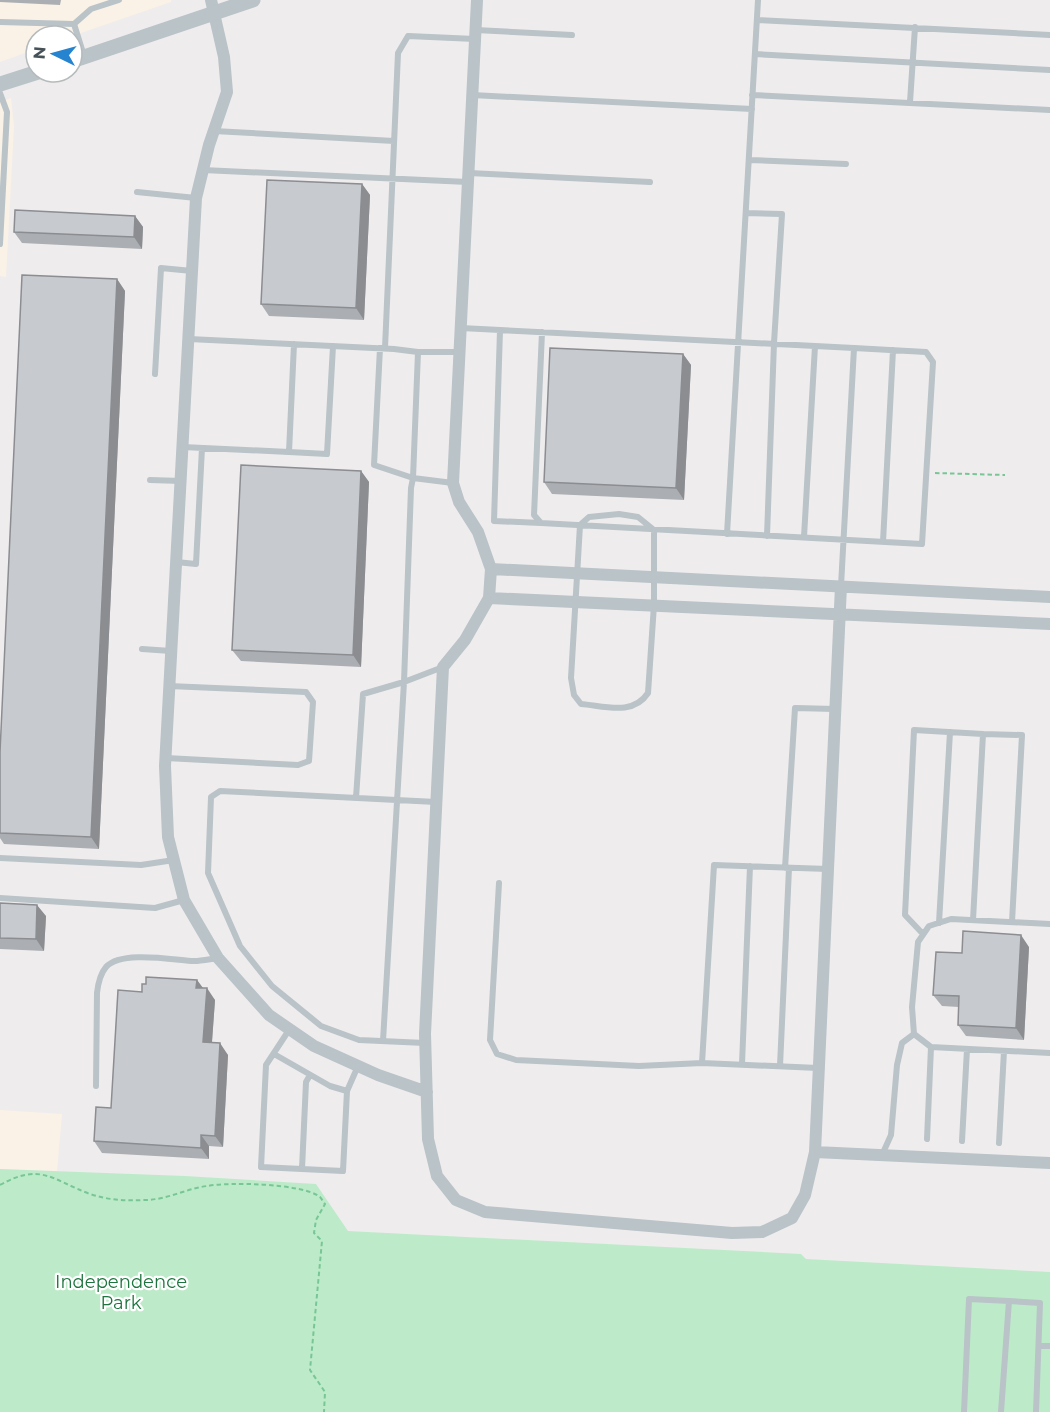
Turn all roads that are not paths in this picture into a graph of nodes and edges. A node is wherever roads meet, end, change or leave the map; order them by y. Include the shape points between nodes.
1 (119, 0) edge
2 (253, 0) edge
3 (477, 0) edge
4 (758, 0) edge
5 (213, 7) edge
6 (757, 20) junction
7 (0, 22) edge
8 (74, 24) joint
9 (915, 27) junction
10 (475, 34) junction
11 (572, 35) dead end
12 (1050, 35) edge
13 (755, 54) junction
14 (84, 57) edge
15 (913, 62) junction
16 (1050, 70) edge
17 (24, 76) edge
18 (0, 84) edge
19 (0, 93) edge
20 (472, 95) junction
21 (753, 96) junction
22 (910, 102) junction
23 (752, 109) junction
24 (1050, 110) edge
25 (214, 131) junction
26 (3, 141) edge
27 (394, 141) junction
28 (749, 160) junction
29 (846, 165) dead end
30 (202, 170) junction
31 (468, 178) junction
32 (393, 179) junction
33 (650, 182) dead end
34 (137, 192) dead end
35 (196, 198) junction
36 (746, 213) junction
37 (0, 234) edge
38 (0, 244) edge
39 (192, 271) junction
40 (461, 328) junction
41 (500, 330) junction
42 (542, 332) junction
43 (189, 339) junction
44 (738, 341) junction
45 (774, 343) junction
46 (294, 344) junction
47 (333, 346) junction
48 (815, 346) junction
49 (382, 348) junction
50 (854, 348) junction
51 (892, 350) junction
52 (418, 352) junction
53 (459, 352) junction
54 (155, 374) dead end
55 (183, 447) junction
56 (202, 448) junction
57 (289, 452) junction
58 (413, 478) junction
59 (150, 480) dead end
60 (181, 481) junction
61 (453, 483) junction
62 (541, 523) junction
63 (580, 525) junction
64 (654, 530) junction
65 (727, 534) junction
66 (767, 536) junction
67 (804, 537) junction
68 (844, 539) junction
69 (883, 542) junction
70 (176, 562) junction
71 (491, 569) junction
72 (576, 573) junction
73 (654, 577) junction
74 (841, 586) junction
75 (1050, 597) edge
76 (489, 598) junction
77 (576, 602) junction
78 (654, 605) junction
79 (841, 614) junction
80 (1050, 624) edge
81 (142, 649) dead end
82 (171, 651) junction
83 (443, 667) junction
84 (404, 682) junction
85 (169, 686) junction
86 (837, 709) junction
87 (950, 732) junction
88 (983, 734) junction
89 (165, 758) junction
90 (356, 798) junction
91 (398, 800) junction
92 (437, 802) junction
93 (0, 858) edge
94 (174, 860) junction
95 (750, 866) junction
96 (787, 868) junction
97 (829, 869) junction
98 (499, 883) dead end
99 (0, 898) edge
100 (184, 900) junction
101 (973, 920) junction
102 (1012, 922) junction
103 (939, 923) junction
104 (1050, 924) edge
105 (923, 934) junction
106 (218, 958) junction
107 (290, 1029) junction
108 (914, 1035) junction
109 (383, 1041) junction
110 (425, 1043) junction
111 (932, 1047) junction
112 (967, 1049) junction
113 (1004, 1051) junction
114 (1050, 1053) edge
115 (274, 1054) junction
116 (702, 1062) junction
117 (742, 1064) junction
118 (358, 1065) junction
119 (780, 1066) junction
120 (819, 1068) junction
121 (310, 1075) junction
122 (96, 1086) dead end
123 (347, 1091) junction
124 (427, 1092) junction
125 (927, 1139) dead end
126 (962, 1141) dead end
127 (999, 1143) dead end
128 (815, 1152) junction
129 (882, 1155) junction
130 (1050, 1164) edge
131 (302, 1169) junction
132 (1009, 1301) junction
133 (1039, 1346) junction
134 (1050, 1346) edge
135 (964, 1412) edge
136 (1001, 1412) edge
137 (1036, 1412) edge

1 - 8 lane via 91,9
2 - 5 street
3 - 10 street
4 - 6 lane
5 - 14 street
5 - 25 street via 227,92
6 - 9 lane
6 - 13 lane
7 - 8 lane
9 - 12 lane
9 - 15 lane
10 - 11 lane
10 - 20 street
10 - 27 lane via 408,36 398,53
13 - 15 lane
13 - 21 lane
15 - 16 lane
15 - 22 lane
17 - 18 street
19 - 26 lane via 7,112
20 - 23 lane
20 - 31 street
21 - 22 lane
21 - 23 lane
22 - 24 lane
23 - 28 lane
25 - 27 lane
25 - 30 street
26 - 37 lane
27 - 32 lane
28 - 29 lane
28 - 36 lane
30 - 32 lane
30 - 35 street
31 - 32 lane
31 - 33 lane
31 - 40 street
32 - 49 lane
34 - 35 lane
35 - 39 street
36 - 44 lane
36 - 45 lane via 782,214
37 - 38 lane
39 - 43 street
39 - 54 lane via 161,268
40 - 41 lane
40 - 53 street
41 - 42 lane
41 - 62 lane via 494,521
42 - 44 lane
42 - 62 lane via 534,515
43 - 46 lane
43 - 55 street
44 - 45 lane
44 - 65 lane
45 - 48 lane
45 - 66 lane
46 - 47 lane
46 - 57 lane
47 - 49 lane
47 - 57 lane via 327,453
48 - 50 lane
48 - 67 lane
49 - 52 lane
49 - 58 lane via 374,465
50 - 51 lane
50 - 68 lane
51 - 69 lane
51 - 69 lane via 926,352 933,362 922,544
52 - 53 lane
52 - 58 lane
53 - 61 street
55 - 56 lane
55 - 60 street
56 - 57 lane
56 - 70 lane via 196,564
58 - 61 lane
58 - 84 lane
59 - 60 lane
60 - 70 street
61 - 71 street via 459,502 478,532
62 - 63 lane
63 - 64 lane
63 - 64 lane via 589,517 619,514 638,517
63 - 72 lane
64 - 65 lane
64 - 73 lane
65 - 66 lane
66 - 67 lane
67 - 68 lane
68 - 69 lane
68 - 74 lane
70 - 82 street
71 - 72 street
71 - 76 street
72 - 73 street
72 - 77 lane
73 - 74 street
73 - 78 lane
74 - 75 street
74 - 79 street
76 - 77 street
76 - 83 street via 465,640
77 - 78 street
77 - 78 lane via 571,678 574,695 581,704 630,708 642,703 648,693
78 - 79 street
79 - 80 street
79 - 86 street
81 - 82 lane
82 - 85 street
83 - 84 lane
83 - 92 street
84 - 90 lane via 363,694
84 - 91 lane
85 - 89 street
85 - 89 lane via 306,692 314,702 309,761 298,765
86 - 96 lane via 795,708
86 - 97 street
87 - 88 lane
87 - 103 lane
87 - 105 lane via 914,730 905,915
88 - 101 lane
88 - 102 lane via 1022,735
89 - 94 street via 168,837
90 - 91 lane
90 - 109 lane via 220,791 211,797 208,873 240,946 272,986 321,1026 359,1040
91 - 92 lane
91 - 109 lane
92 - 110 street
93 - 94 lane via 141,865
94 - 100 street
95 - 96 lane
95 - 116 lane via 714,865
95 - 117 lane
96 - 97 lane
96 - 119 lane
97 - 120 street
98 - 116 lane via 490,1040 497,1054 516,1060 639,1066
99 - 100 lane via 154,908
100 - 106 street
101 - 102 lane
101 - 103 lane
102 - 104 lane
103 - 105 lane via 929,926
105 - 108 lane via 918,942 912,1007
106 - 107 street via 269,1015
106 - 122 lane via 135,958 107,965 97,993
107 - 115 lane
107 - 118 street via 314,1046
108 - 111 lane
108 - 129 lane via 902,1043 891,1135
109 - 110 lane
110 - 124 street
111 - 112 lane
111 - 125 lane
112 - 113 lane
112 - 126 lane
113 - 114 lane
113 - 127 lane
115 - 121 lane
115 - 131 lane via 266,1065 261,1167
116 - 117 lane
117 - 119 lane
118 - 123 lane
118 - 124 street
119 - 120 lane
120 - 128 street
121 - 123 lane
121 - 131 lane via 306,1082
123 - 131 lane via 343,1171
124 - 128 street via 428,1139 437,1176 456,1200 485,1212 732,1233 762,1232 792,1218 805,1194
128 - 129 street
129 - 130 street
132 - 133 lane via 1040,1304
132 - 135 lane via 969,1299
132 - 136 lane
133 - 134 lane
133 - 137 lane

